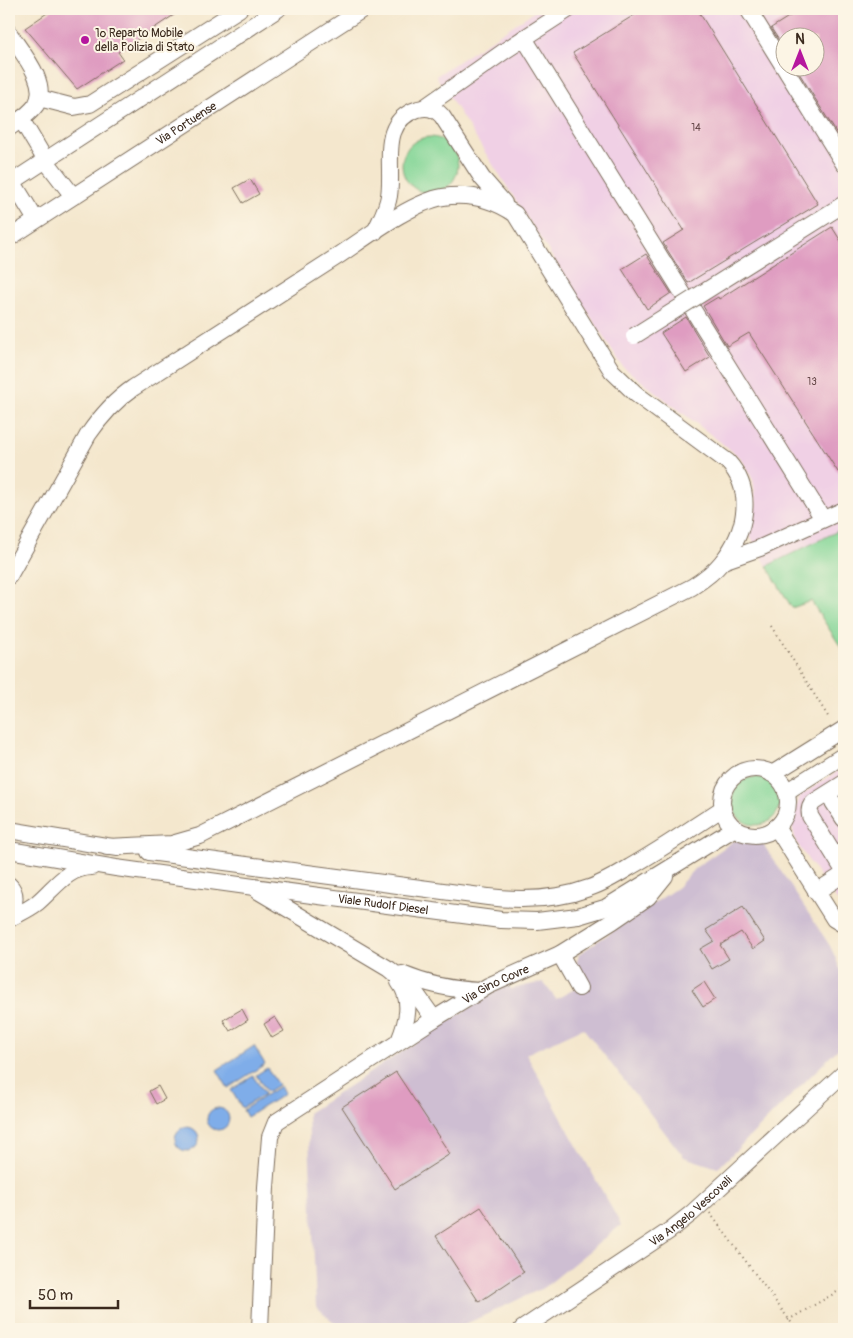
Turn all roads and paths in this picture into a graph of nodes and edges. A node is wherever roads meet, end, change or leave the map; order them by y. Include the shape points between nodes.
1 (239, 9) edge
2 (278, 9) edge
3 (363, 9) edge
4 (570, 9) edge
5 (748, 9) edge
6 (9, 33) edge
7 (524, 38) junction
8 (40, 98) junction
9 (425, 107) junction
10 (15, 124) edge
11 (46, 161) junction
12 (844, 164) edge
13 (10, 180) edge
14 (73, 196) junction
15 (844, 204) edge
16 (515, 214) junction
17 (36, 220) junction
18 (375, 232) junction
19 (9, 238) edge
20 (634, 336) dead end
21 (844, 510) edge
22 (823, 519) junction
23 (723, 561) junction
24 (9, 576) edge
25 (772, 626) dead end
26 (829, 718) dead end
27 (840, 731) edge
28 (844, 755) edge
29 (772, 774) junction
30 (844, 783) edge
31 (786, 792) junction
32 (839, 798) edge
33 (723, 808) junction
34 (810, 816) junction
35 (844, 817) edge
36 (776, 827) junction
37 (735, 828) junction
38 (12, 829) edge
39 (107, 847) junction
40 (9, 850) edge
41 (673, 866) junction
42 (116, 868) junction
43 (844, 872) edge
44 (252, 887) junction
45 (10, 888) edge
46 (816, 892) junction
47 (10, 918) edge
48 (844, 925) edge
49 (560, 954) junction
50 (389, 968) junction
51 (579, 988) dead end
52 (480, 991) junction
53 (434, 1019) junction
54 (399, 1041) junction
55 (844, 1073) edge
56 (703, 1203) junction
57 (844, 1288) edge
58 (788, 1320) junction
59 (260, 1329) edge
60 (522, 1329) edge
61 (796, 1329) edge

1 - 8 street via 90,104 74,107
2 - 11 street
3 - 14 street, Via Portuense
4 - 7 street
5 - 12 street
6 - 8 street via 36,76
7 - 9 street
7 - 22 street
8 - 10 street via 32,110
9 - 16 street via 442,116 487,185
9 - 18 street via 411,112 393,130 389,195
10 - 11 street
11 - 13 street
11 - 14 street
13 - 17 street
14 - 17 street, Via Portuense
15 - 20 street, bridge
16 - 18 street via 485,199 443,197 416,207
16 - 23 street via 612,371 636,394 721,456 735,470 743,488 745,511 736,540
17 - 19 street, Via Portuense
18 - 24 street via 116,401 88,435
21 - 22 street
22 - 23 street
23 - 39 street via 692,587 200,836 172,844
25 - 26 path
27 - 29 street
28 - 31 street
29 - 31 street
29 - 33 street via 762,770 740,773 726,787 722,797
30 - 34 street via 812,804
31 - 36 street via 787,811
32 - 34 street
32 - 35 street
33 - 37 street
33 - 39 street, Viale Rudolf Diesel via 654,854 600,884 567,894 530,899 488,898
34 - 43 street
36 - 37 street via 756,835
36 - 46 street
37 - 41 street, Viale Rudolf Diesel
38 - 39 street, Viale Rudolf Diesel
40 - 42 street, Viale Rudolf Diesel
41 - 44 street, Viale Rudolf Diesel via 605,908 545,921 495,919
41 - 49 street, Via Gino Covre via 642,902
42 - 44 street, Viale Rudolf Diesel
42 - 47 street via 73,870 36,903
43 - 46 street
44 - 50 street
45 - 47 street via 15,900
46 - 48 street via 834,919
49 - 51 street
49 - 52 street, Via Gino Covre
50 - 52 street via 420,982 451,990
50 - 53 street via 412,988
50 - 54 street via 404,987 408,1000 407,1019
52 - 53 street, Via Gino Covre
53 - 54 street, Via Gino Covre
54 - 59 street, Via Gino Covre via 273,1126 262,1256
55 - 56 street, Via Angelo Vescovali
56 - 58 path
56 - 60 street, Via Angelo Vescovali via 669,1231
57 - 58 path
58 - 61 path

